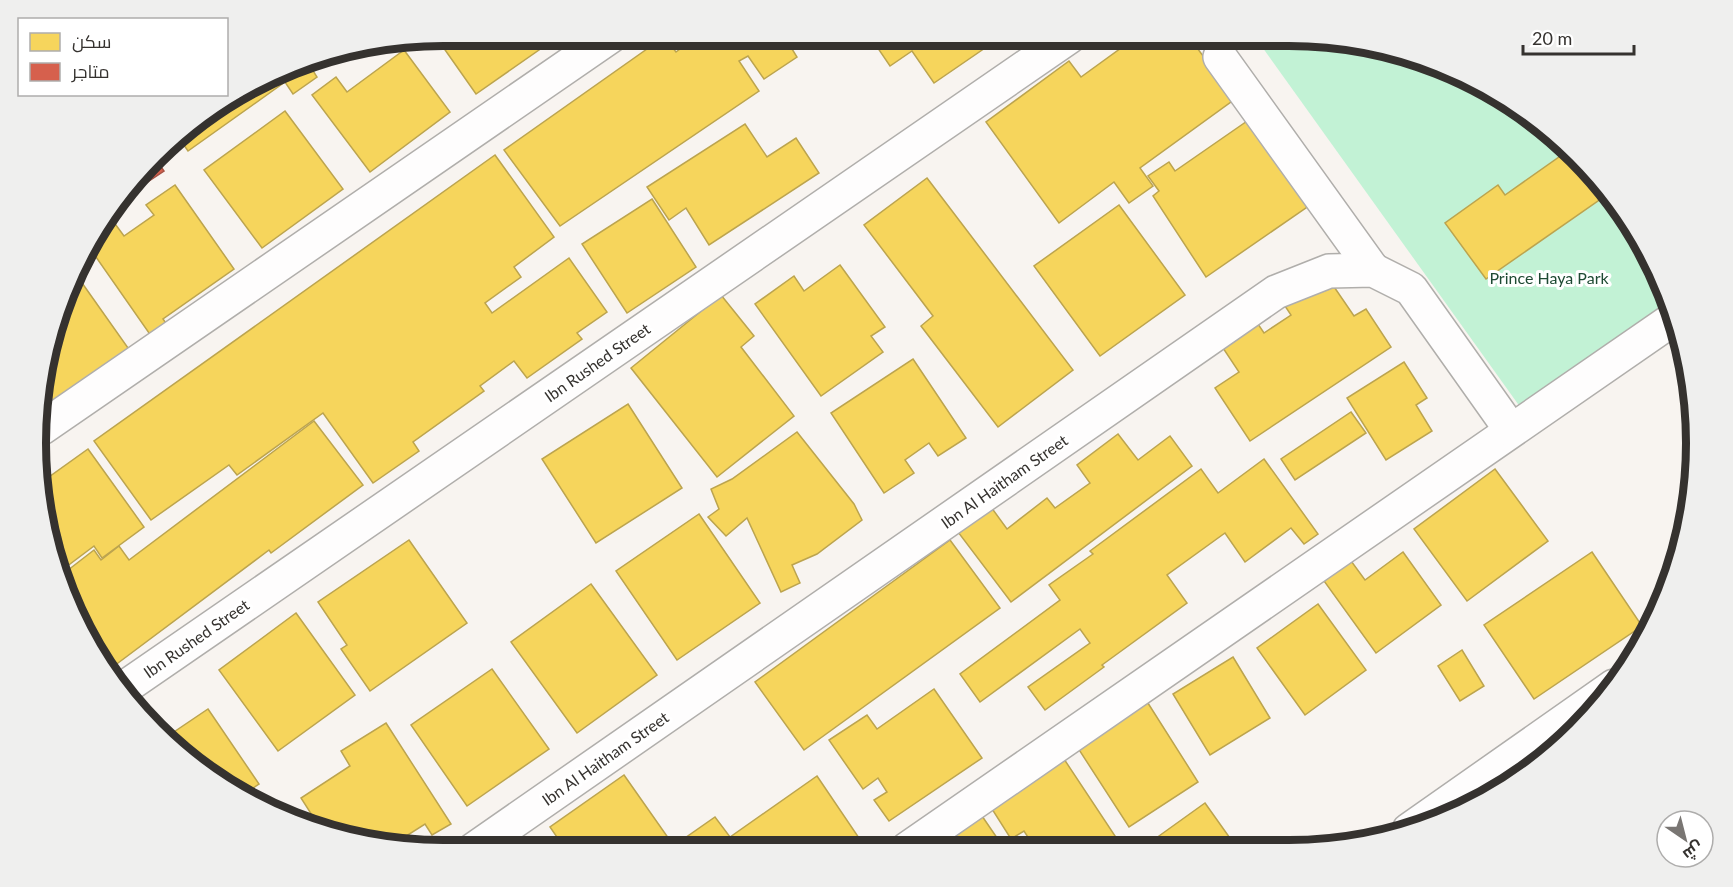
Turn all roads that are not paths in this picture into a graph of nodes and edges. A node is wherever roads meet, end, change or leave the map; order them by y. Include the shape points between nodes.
1 (596, 46) edge
2 (1056, 46) edge
3 (1220, 57) dead end
4 (1373, 270) junction
5 (1667, 323) edge
6 (47, 425) edge
7 (1511, 430) junction
8 (129, 685) edge
9 (1589, 703) edge
10 (1433, 813) edge
11 (487, 840) edge
12 (920, 840) edge

1 - 6 street
2 - 8 street, Ibn Rushed Street
3 - 4 street
4 - 7 street, Ibn Al Haitham Street via 1411,289
4 - 11 street, Ibn Al Haitham Street via 1329,271 1276,292
5 - 7 street
7 - 12 street
9 - 10 street

